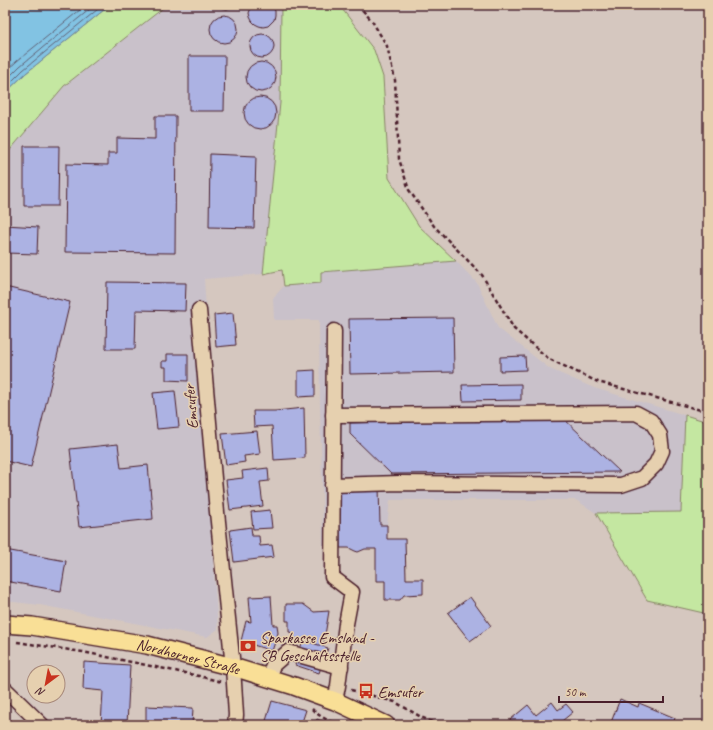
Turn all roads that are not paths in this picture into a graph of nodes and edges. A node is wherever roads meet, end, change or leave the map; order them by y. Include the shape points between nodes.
1 (199, 310) dead end
2 (334, 331) dead end
3 (333, 415) junction
4 (332, 485) junction
5 (5, 624) edge
6 (233, 667) junction
7 (341, 667) junction
8 (268, 678) junction
9 (5, 689) edge
10 (335, 701) junction
11 (42, 725) edge
12 (235, 725) edge
13 (386, 725) edge

1 - 6 street, Emsufer
2 - 3 street
3 - 4 street
3 - 4 street via 636,413 651,421 660,435 662,451 656,464 642,478 621,485
4 - 7 street via 332,577 352,592
5 - 6 main road, Nordhorner Straße via 147,645
6 - 8 main road, Nordhorner Straße
6 - 12 street, Emsufer
7 - 8 street via 288,652 273,665
7 - 10 street
8 - 10 main road, Nordhorner Straße
9 - 11 street
10 - 13 main road, Nordhorner Straße

